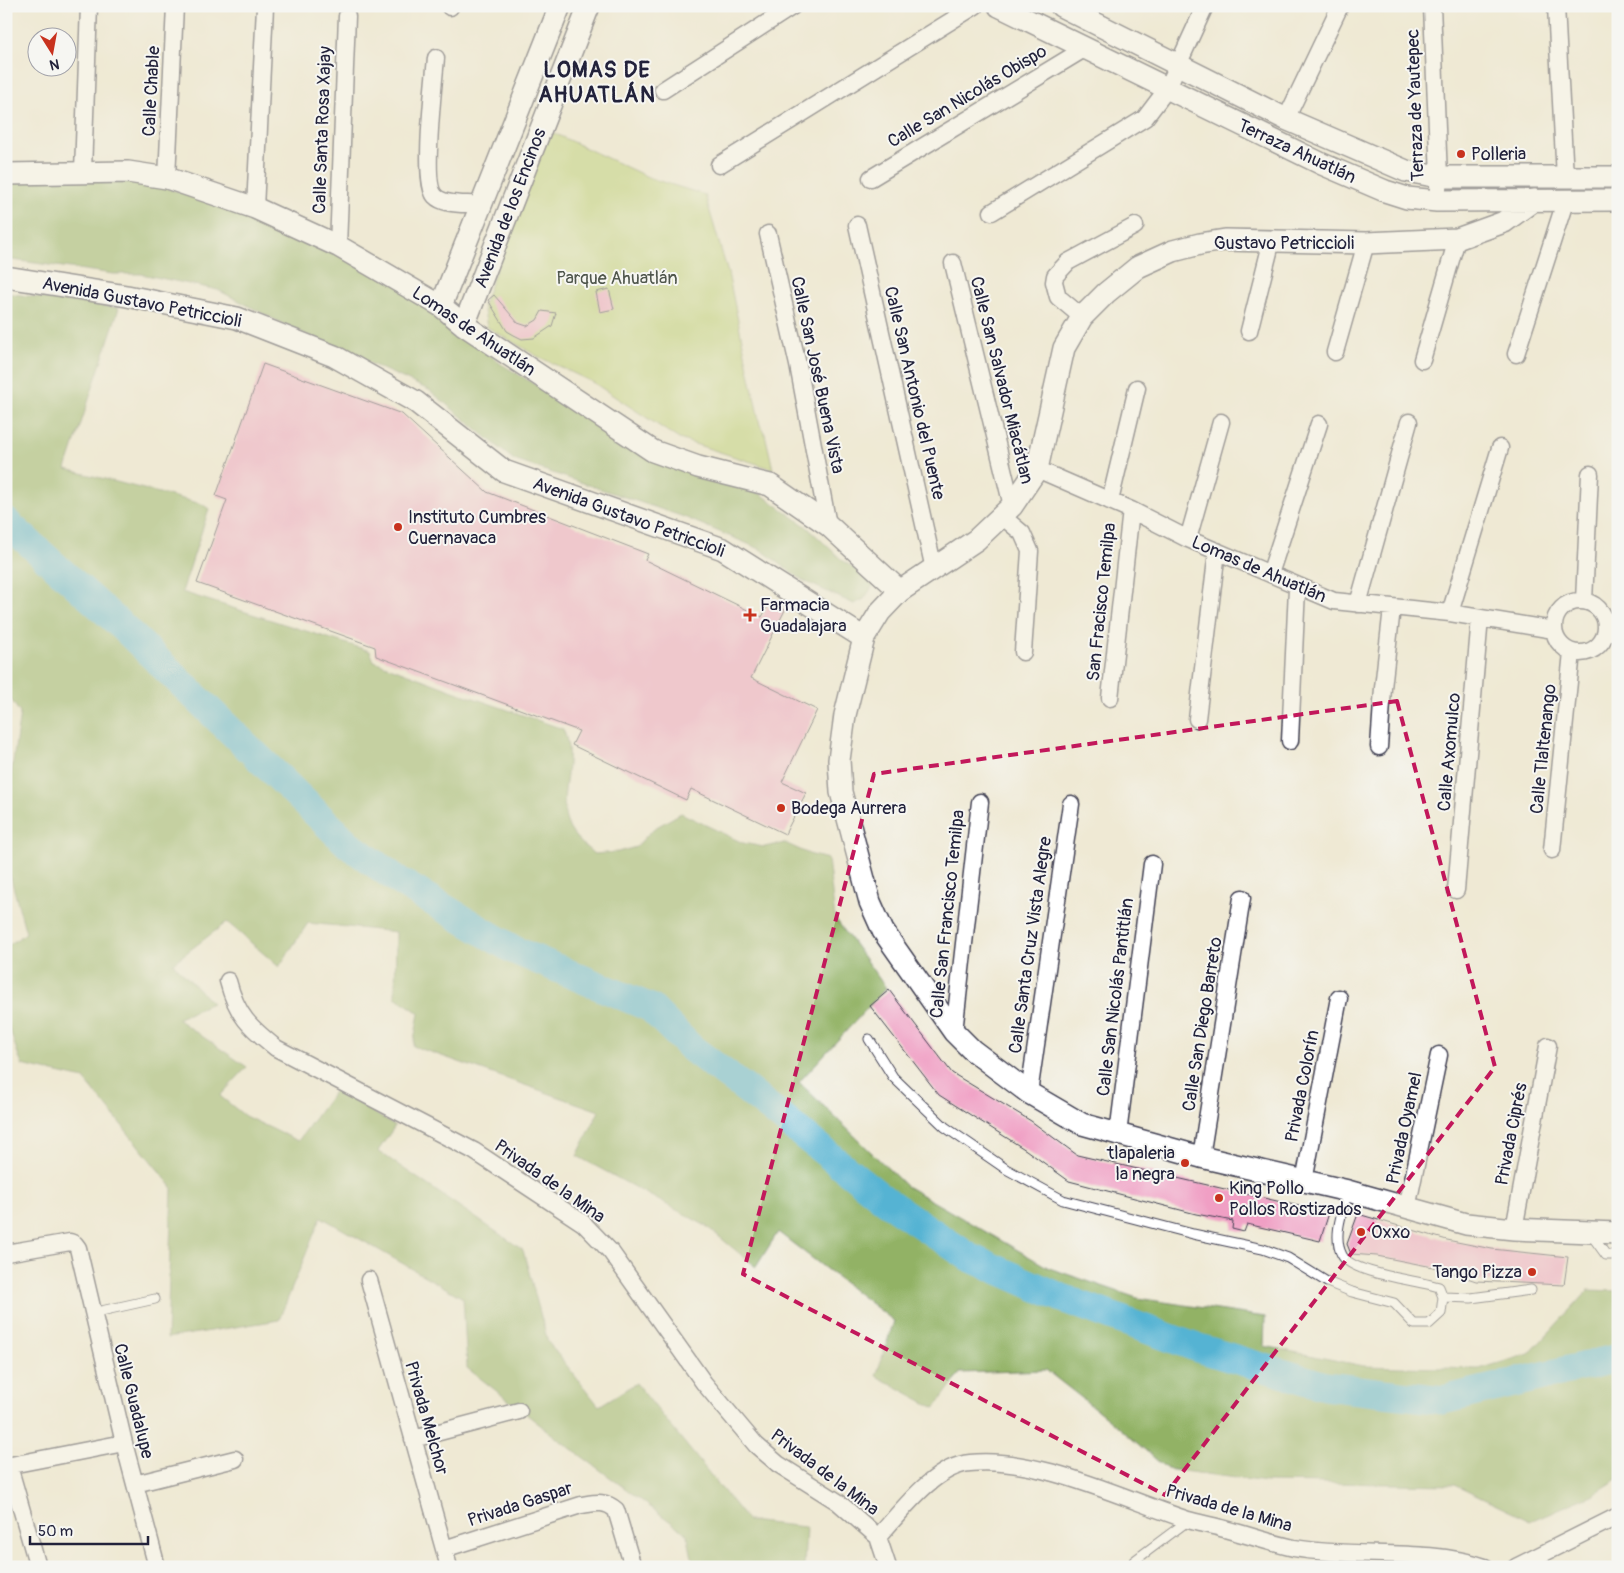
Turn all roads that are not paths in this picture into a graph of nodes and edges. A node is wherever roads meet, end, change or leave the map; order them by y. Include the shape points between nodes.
1 (89, 6) edge
2 (174, 6) edge
3 (560, 6) edge
4 (589, 6) edge
5 (793, 6) edge
6 (975, 6) edge
7 (1000, 6) edge
8 (1061, 6) edge
9 (1205, 6) edge
10 (1340, 6) edge
11 (1432, 6) edge
12 (1556, 6) edge
13 (265, 7) edge
14 (347, 16) dead end
15 (1084, 49) junction
16 (436, 58) dead end
17 (1179, 66) junction
18 (1167, 89) junction
19 (663, 90) dead end
20 (1286, 119) junction
21 (720, 165) dead end
22 (84, 171) junction
23 (6, 174) edge
24 (1439, 177) junction
25 (1618, 177) edge
26 (167, 178) junction
27 (871, 178) dead end
28 (1565, 178) junction
29 (1534, 200) junction
30 (1618, 200) edge
31 (1466, 201) junction
32 (1437, 202) junction
33 (1565, 202) junction
34 (480, 205) junction
35 (255, 208) junction
36 (992, 212) dead end
37 (857, 224) dead end
38 (1135, 226) dead end
39 (768, 234) dead end
40 (1457, 239) junction
41 (1272, 240) junction
42 (1366, 244) junction
43 (338, 246) junction
44 (953, 263) dead end
45 (6, 277) edge
46 (441, 306) junction
47 (1082, 317) junction
48 (464, 325) junction
49 (1248, 331) dead end
50 (1335, 352) dead end
51 (1516, 354) dead end
52 (1422, 360) dead end
53 (1137, 388) dead end
54 (1221, 422) dead end
55 (1408, 422) dead end
56 (1319, 424) dead end
57 (1500, 448) dead end
58 (1037, 469) junction
59 (1590, 474) dead end
60 (1110, 501) junction
61 (1131, 510) junction
62 (1007, 511) junction
63 (828, 525) junction
64 (1188, 540) junction
65 (1217, 551) junction
66 (934, 569) junction
67 (1270, 574) junction
68 (1297, 588) junction
69 (900, 591) junction
70 (1584, 601) junction
71 (1358, 604) junction
72 (1392, 608) junction
73 (1450, 613) junction
74 (1480, 618) junction
75 (1554, 630) junction
76 (864, 638) junction
77 (1023, 652) dead end
78 (1572, 652) junction
79 (1110, 698) dead end
80 (1197, 719) dead end
81 (1290, 741) dead end
82 (1379, 747) dead end
83 (980, 802) dead end
84 (1071, 804) dead end
85 (1552, 850) dead end
86 (1152, 864) dead end
87 (1456, 890) dead end
88 (1242, 898) dead end
89 (228, 981) dead end
90 (1339, 998) dead end
91 (954, 1032) junction
92 (869, 1038) dead end
93 (1548, 1046) dead end
94 (1439, 1055) dead end
95 (1029, 1093) junction
96 (1118, 1134) junction
97 (1201, 1156) junction
98 (1304, 1181) junction
99 (1348, 1191) junction
100 (1407, 1208) junction
101 (1514, 1230) junction
102 (1589, 1233) junction
103 (1618, 1233) edge
104 (6, 1253) edge
105 (1618, 1255) edge
106 (369, 1280) dead end
107 (1532, 1290) dead end
108 (1444, 1297) junction
109 (155, 1299) dead end
110 (92, 1313) junction
111 (519, 1411) dead end
112 (413, 1439) junction
113 (124, 1442) junction
114 (235, 1459) dead end
115 (8, 1466) edge
116 (135, 1484) junction
117 (1618, 1516) edge
118 (1189, 1520) junction
119 (878, 1537) junction
120 (444, 1550) junction
121 (1134, 1561) dead end
122 (38, 1567) edge
123 (158, 1567) edge
124 (449, 1567) edge
125 (633, 1567) edge
126 (888, 1567) edge
127 (1485, 1567) edge
128 (1516, 1567) edge

1 - 22 street
2 - 26 street, Calle Chable
3 - 34 street, Avenida de los Encinos
4 - 48 street, Avenida de los Encinos
5 - 19 street
6 - 21 street
7 - 15 street, Terraza Ahuatlán
8 - 17 street, Terraza Ahuatlán
9 - 17 street
10 - 20 street
11 - 24 street, Terraza de Yautepec
12 - 28 street
13 - 35 street
14 - 43 street, Calle Santa Rosa Xajay
15 - 18 street, Terraza Ahuatlán
15 - 27 street, Calle San Nicolás Obispo
16 - 34 street via 429,152 430,186 441,201
17 - 18 street
17 - 20 street, Terraza Ahuatlán
18 - 32 street, Terraza Ahuatlán via 1385,191
18 - 36 street via 1136,125
20 - 24 street, Terraza Ahuatlán via 1406,171
22 - 23 street, Lomas de Ahuatlán
22 - 26 street, Lomas de Ahuatlán via 128,172
24 - 28 street, Terraza Ahuatlán
24 - 32 street, Terraza de Yautepec
25 - 28 street, Terraza Ahuatlán
26 - 35 street, Lomas de Ahuatlán
29 - 31 street, Terraza Ahuatlán
29 - 33 street, Terraza Ahuatlán
29 - 40 street, Gustavo Petriccioli via 1504,222
30 - 33 street, Terraza Ahuatlán
31 - 32 street, Terraza Ahuatlán
31 - 40 street
33 - 51 street
34 - 46 street, Avenida de los Encinos
35 - 43 street, Lomas de Ahuatlán
37 - 66 street, Calle San Antonio del Puente
38 - 47 street via 1068,262 1055,276 1058,297
39 - 63 street, Calle San José Buena Vista via 798,365
40 - 42 street, Gustavo Petriccioli
40 - 52 street
41 - 42 street, Gustavo Petriccioli
41 - 47 street, Gustavo Petriccioli via 1225,240 1173,251 1138,267
41 - 49 street
42 - 50 street
43 - 46 street, Lomas de Ahuatlán
44 - 62 street, Calle San Salvador Miacátlan
45 - 76 street, Avenida Gustavo Petriccioli via 238,318 334,356 416,402 504,471 723,549
46 - 48 street, Lomas de Ahuatlán
47 - 58 street, Gustavo Petriccioli via 1064,348
48 - 63 street, Lomas de Ahuatlán via 653,451 698,467 770,485
53 - 60 street
54 - 64 street
55 - 71 street
56 - 67 street
57 - 73 street
58 - 60 street, Lomas de Ahuatlán
58 - 62 street, Gustavo Petriccioli
59 - 70 street
60 - 61 street, Lomas de Ahuatlán
61 - 64 street, Lomas de Ahuatlán
61 - 79 street, San Fracisco Temilpa
62 - 66 street, Gustavo Petriccioli via 976,540
62 - 77 street via 1030,551
63 - 69 street, Lomas de Ahuatlán
64 - 65 street, Lomas de Ahuatlán
65 - 67 street, Lomas de Ahuatlán
65 - 80 street
66 - 69 street, Gustavo Petriccioli
67 - 68 street, Lomas de Ahuatlán
68 - 71 street, Lomas de Ahuatlán via 1334,602
68 - 81 street
69 - 76 street, Gustavo Petriccioli via 880,612
70 - 75 street via 1568,603 1557,614
70 - 78 street via 1597,606 1605,618 1606,632 1599,645 1587,652
71 - 72 street, Lomas de Ahuatlán
72 - 73 street, Lomas de Ahuatlán
72 - 82 street via 1382,688
73 - 74 street, Lomas de Ahuatlán
74 - 75 street, Lomas de Ahuatlán
74 - 87 street, Calle Axomulco
75 - 78 street via 1560,644
76 - 91 street via 844,714 839,760 841,792 870,902 884,931
78 - 85 street, Calle Tlaltenango
83 - 91 street, Calle San Francisco Temilpa
84 - 95 street, Calle Santa Cruz Vista Alegre
86 - 96 street, Calle San Nicolás Pantitlán
88 - 97 street, Calle San Diego Barreto
89 - 119 street, Privada de la Mina via 234,1004 254,1030 276,1048 474,1151 582,1224 611,1252 704,1383 756,1445 778,1464 838,1502
90 - 98 street, Privada Colorín
91 - 95 street via 972,1050
92 - 108 lane via 894,1077 946,1127 1006,1169 1063,1200 1264,1249 1288,1258 1327,1282 1394,1303 1414,1324 1429,1324 1441,1313
93 - 101 street, Privada Ciprés
94 - 100 street, Privada Oyamel
95 - 96 street via 1082,1124
96 - 97 street
97 - 98 street
98 - 99 street
99 - 100 street
99 - 108 lane via 1339,1223 1339,1245 1343,1256 1357,1267 1440,1287
100 - 101 street via 1466,1224
101 - 102 street
102 - 103 street
102 - 105 lane via 1606,1255
104 - 110 street, Calle Guadalupe via 70,1242 75,1244
106 - 112 street, Privada Melchor
107 - 108 lane via 1471,1298
109 - 110 lane
110 - 113 street, Calle Guadalupe
111 - 112 street
112 - 120 street, Privada Melchor
113 - 115 street
113 - 116 street, Calle Guadalupe
114 - 116 street
115 - 122 street
116 - 123 street, Calle Guadalupe
117 - 128 street
118 - 119 street, Privada de la Mina via 1136,1499 1042,1470 995,1462 970,1463 959,1464 932,1480
118 - 121 lane
118 - 127 street, Privada de la Mina via 1293,1548 1461,1559
119 - 126 street
120 - 124 street, Privada Melchor
120 - 125 street, Privada Gaspar via 598,1502 609,1504 616,1510

